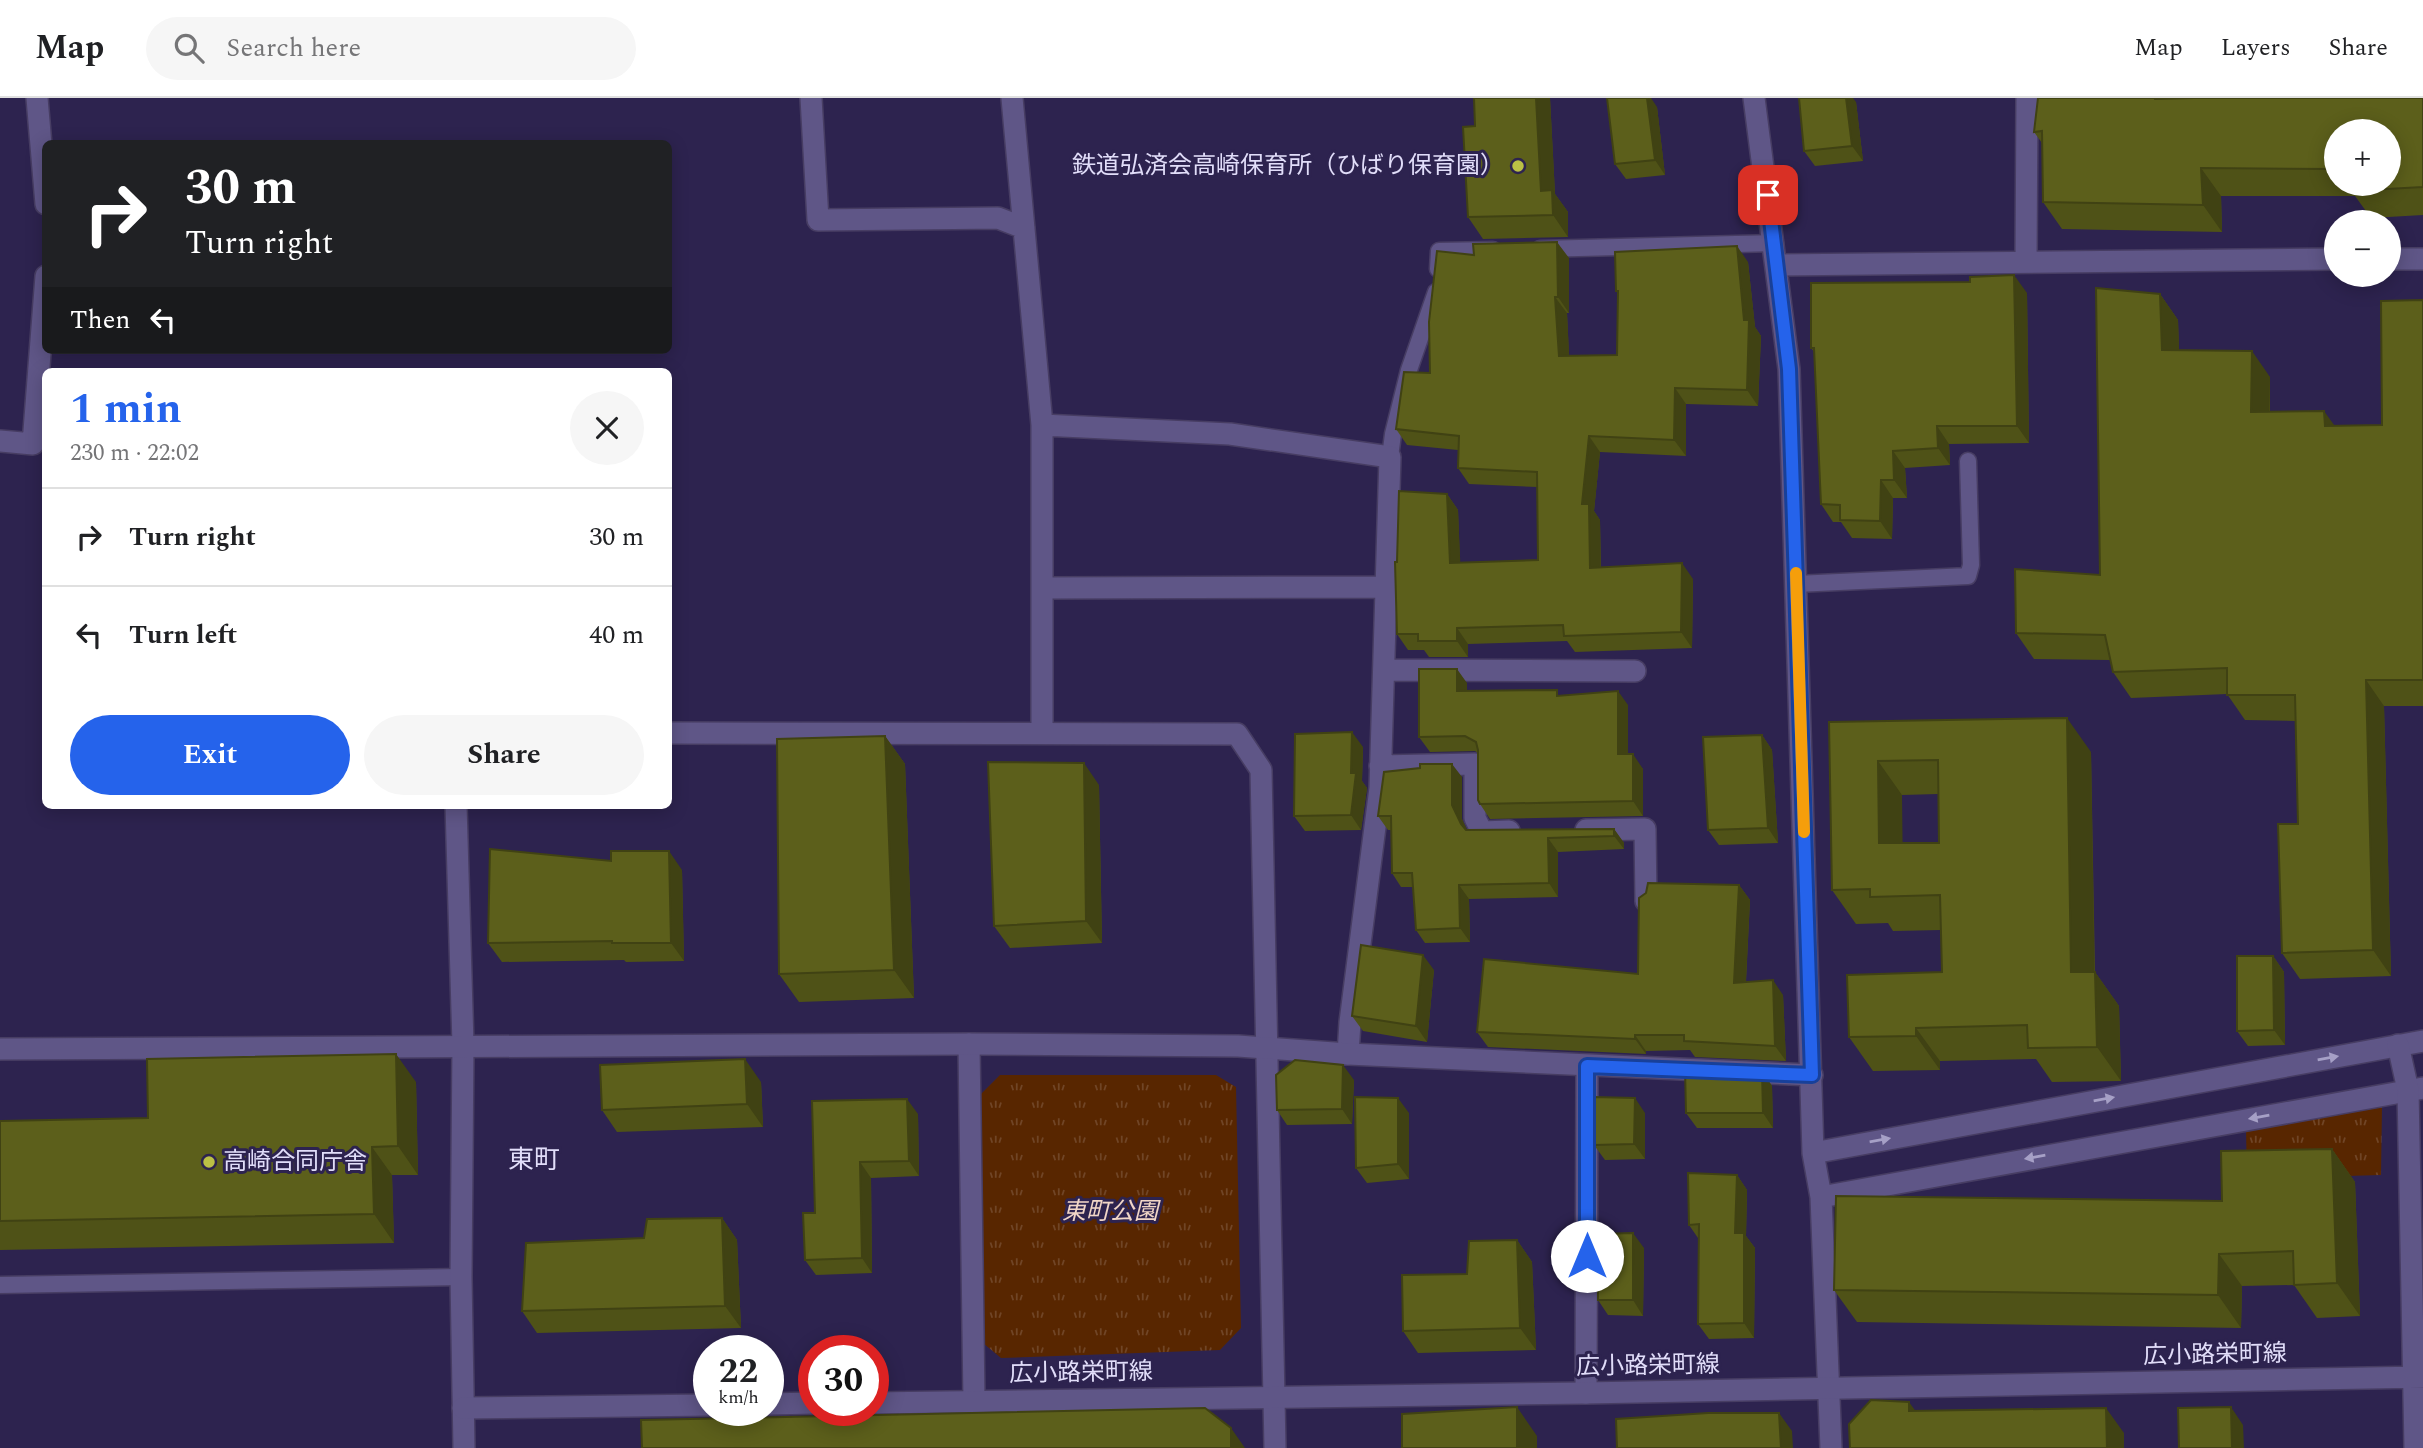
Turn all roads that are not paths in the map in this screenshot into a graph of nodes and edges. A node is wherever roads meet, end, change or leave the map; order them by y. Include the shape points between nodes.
1 (37, 98) edge
2 (811, 98) edge
3 (1012, 98) edge
4 (1754, 98) edge
5 (2027, 98) edge
6 (42, 157) edge
7 (1024, 228) junction
8 (1774, 243) junction
9 (2401, 259) edge
10 (2423, 259) edge
11 (2324, 260) edge
12 (2026, 261) junction
13 (1777, 265) junction
14 (42, 328) edge
15 (1042, 425) junction
16 (0, 441) edge
17 (1390, 457) junction
18 (1968, 461) dead end
19 (1796, 584) junction
20 (1386, 587) junction
21 (1042, 589) junction
22 (1384, 670) junction
23 (1635, 671) dead end
24 (672, 733) edge
25 (1042, 733) junction
26 (1380, 766) junction
27 (456, 809) edge
28 (1522, 831) edge
29 (1563, 831) edge
30 (1646, 901) edge
31 (2423, 1041) edge
32 (969, 1044) junction
33 (463, 1045) junction
34 (2398, 1045) junction
35 (1268, 1048) junction
36 (0, 1049) edge
37 (1348, 1054) junction
38 (1587, 1066) junction
39 (1812, 1075) junction
40 (2416, 1089) edge
41 (1813, 1153) junction
42 (1821, 1197) junction
43 (461, 1276) junction
44 (0, 1285) edge
45 (2419, 1377) edge
46 (1829, 1389) junction
47 (1586, 1393) junction
48 (1275, 1396) junction
49 (974, 1401) junction
50 (889, 1403) edge
51 (693, 1405) edge
52 (463, 1409) junction
53 (464, 1448) edge
54 (1275, 1448) edge
55 (1831, 1448) edge
56 (2415, 1448) edge

1 - 6 street
2 - 7 street via 818,220 998,218
3 - 7 street
4 - 8 street
5 - 12 street
7 - 15 street
8 - 13 street
8 - 17 lane via 1439,251 1435,296 1409,370
9 - 10 street
11 - 12 street
12 - 13 street
13 - 19 street via 1789,369
14 - 16 street via 33,444
15 - 17 street via 1230,435
15 - 21 street
17 - 20 street
18 - 19 lane via 1972,565 1968,576
19 - 39 street
20 - 21 street
20 - 22 street
21 - 25 street
22 - 23 street
22 - 26 street
24 - 25 street
25 - 35 street via 1237,734 1261,770
26 - 28 street via 1475,764 1475,818 1482,832
26 - 37 street
27 - 33 street
29 - 30 street via 1645,829
31 - 34 street
32 - 33 street
32 - 35 street
32 - 49 street
33 - 36 street
33 - 43 street
34 - 40 street
41 -> 34 street
35 - 37 street
35 - 48 street
37 - 38 street
38 - 39 street
38 - 47 street
39 - 41 street
40 -> 42 street
40 - 45 street
41 - 42 street
42 - 46 street
43 - 44 lane
43 - 52 street
45 - 46 street, 広小路栄町線
45 - 56 street
46 - 47 street, 広小路栄町線
46 - 55 street
47 - 48 street, 広小路栄町線
48 - 49 street, 広小路栄町線
48 - 54 street
49 - 50 street, 広小路栄町線
51 - 52 street
52 - 53 street

